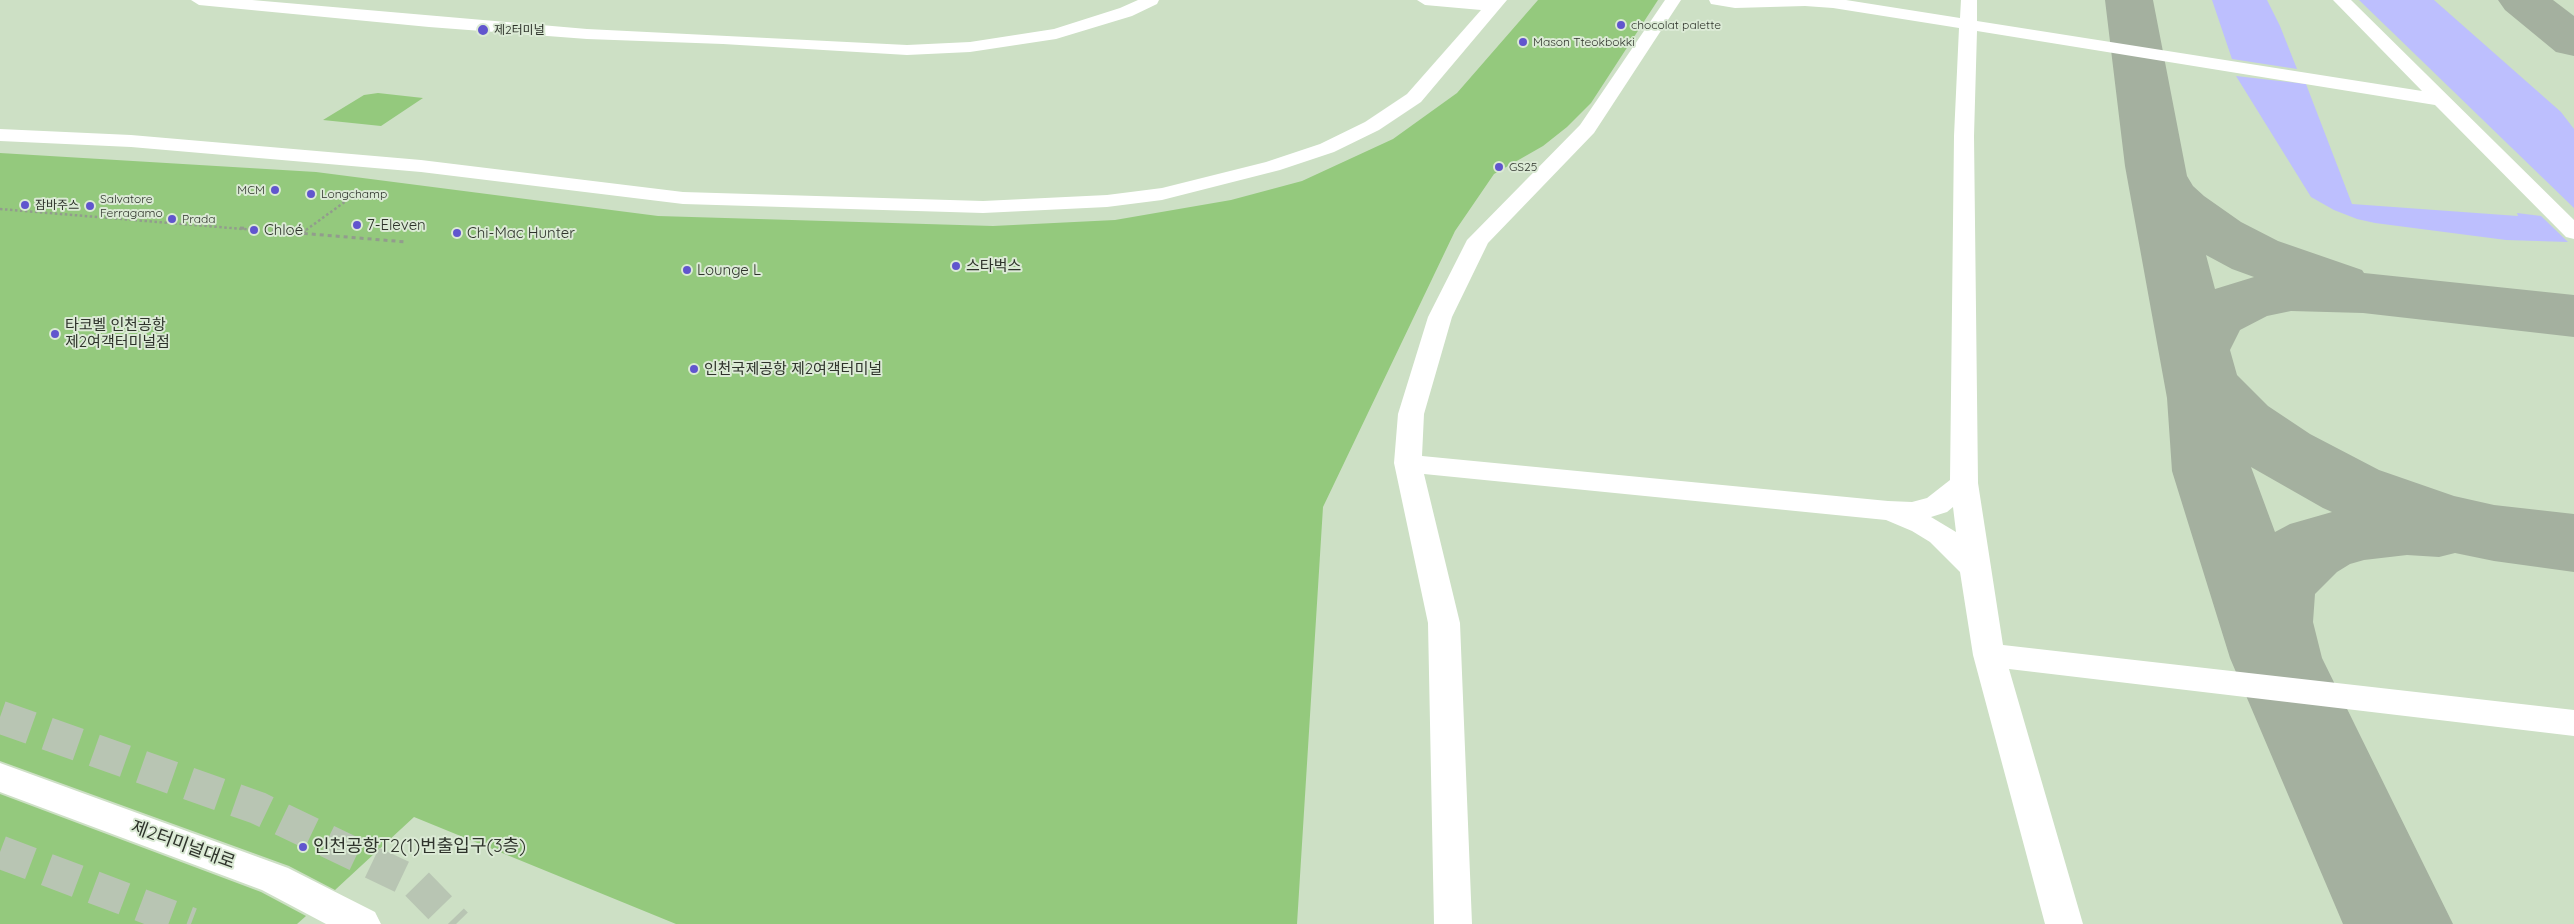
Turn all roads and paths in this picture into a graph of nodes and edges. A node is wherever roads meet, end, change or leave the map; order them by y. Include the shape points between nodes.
1 (199, 0) edge
2 (1151, 0) edge
3 (1424, 0) edge
4 (1673, 0) edge
5 (1717, 0) edge
6 (2341, 0) edge
7 (1497, 3) edge
8 (1969, 12) edge
9 (2441, 100) junction
10 (0, 135) edge
11 (346, 201) dead end
12 (0, 209) edge
13 (2574, 232) edge
14 (301, 234) junction
15 (406, 242) dead end
16 (1408, 463) junction
17 (1964, 483) junction
18 (1888, 511) junction
19 (1974, 568) junction
20 (1990, 654) junction
21 (2574, 723) edge
22 (0, 777) edge
23 (362, 924) edge
24 (1453, 924) edge
25 (2064, 924) edge

1 - 2 lane via 587,34 724,38 907,50 970,47 1056,34
3 - 7 lane
4 - 16 lane via 1587,130 1478,240 1440,317 1411,414
5 - 8 lane via 1735,3 1805,0
6 - 9 lane
7 - 10 lane via 1414,98 1372,126 1326,148 1273,166 1162,194 1107,201 983,207 683,198 421,166 131,141
8 - 9 lane
8 - 17 lane via 1964,136
9 - 13 lane
11 - 14 path
12 - 14 path
14 - 15 path
16 - 18 lane
16 - 24 lane via 1444,623
17 - 18 lane via 1931,507 1912,512
17 - 19 lane
18 - 19 lane via 1940,535
19 - 20 lane
20 - 21 lane
20 - 25 lane
22 - 23 lane, 제2터미널대로 via 275,879

